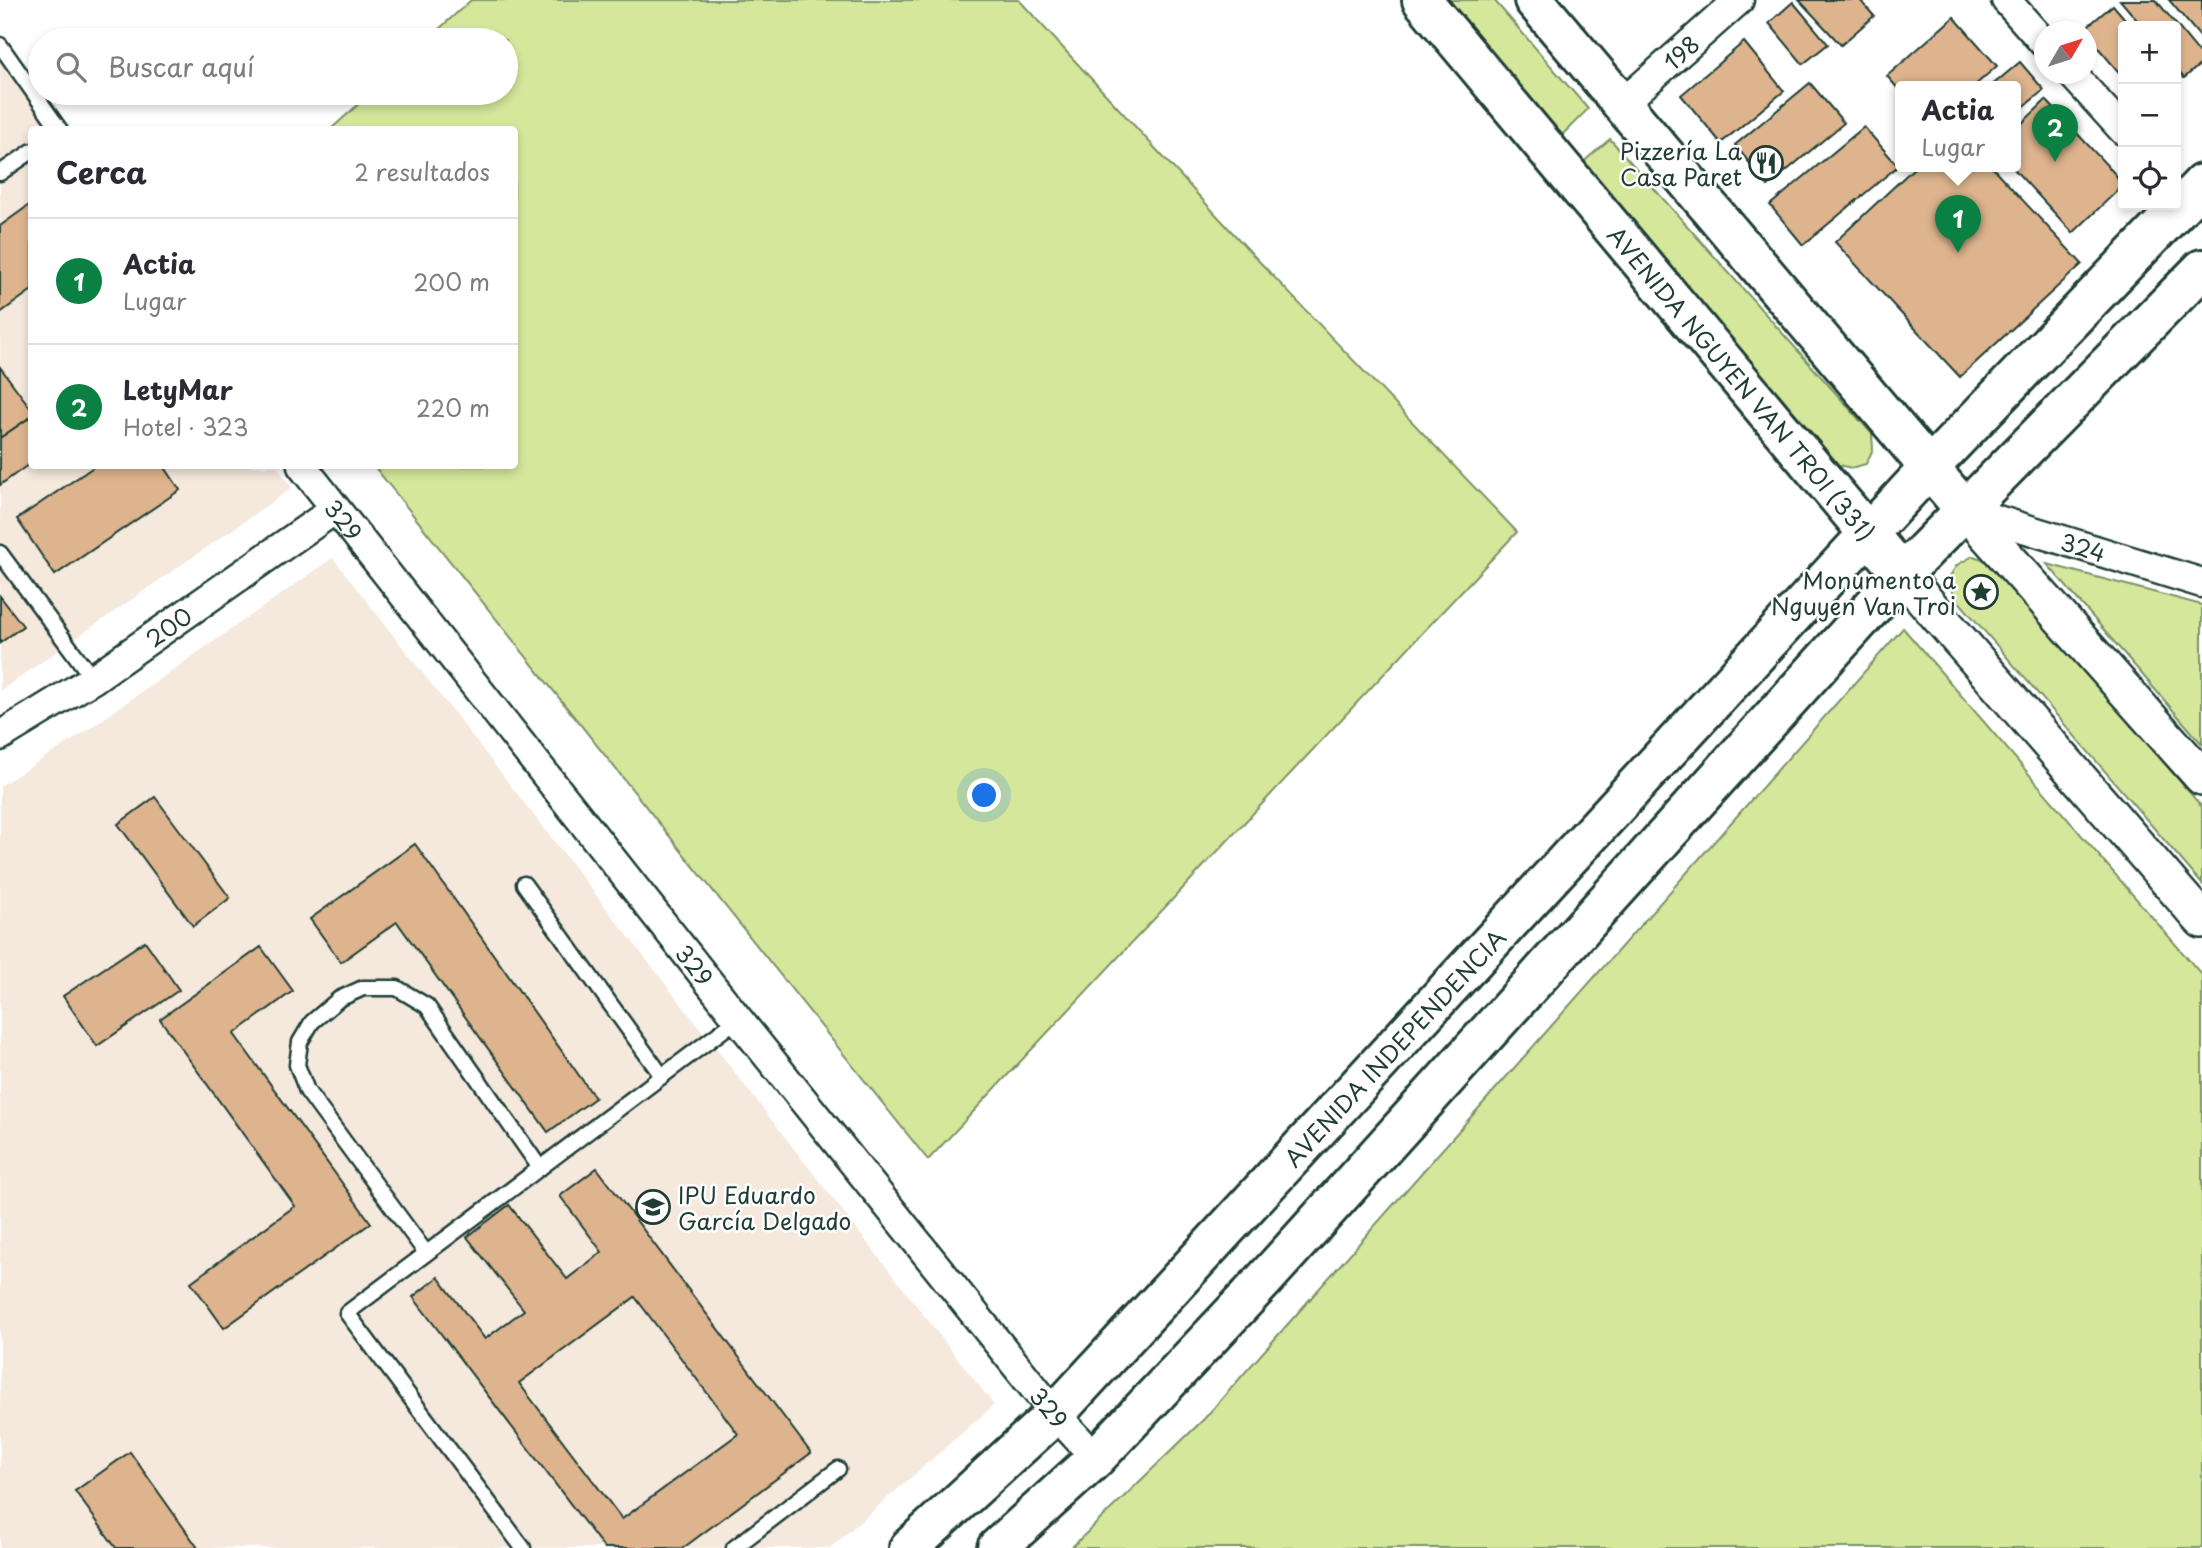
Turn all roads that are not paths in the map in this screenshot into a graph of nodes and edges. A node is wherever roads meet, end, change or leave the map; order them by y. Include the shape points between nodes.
1 (1422, 0) edge
2 (1534, 0) edge
3 (1739, 0) edge
4 (2006, 0) edge
5 (2034, 31) edge
6 (0, 45) edge
7 (2081, 84) edge
8 (28, 85) edge
9 (1623, 103) junction
10 (42, 105) edge
11 (2118, 125) edge
12 (57, 126) edge
13 (28, 153) edge
14 (0, 173) edge
15 (2188, 191) edge
16 (2202, 269) edge
17 (1929, 468) junction
18 (304, 469) edge
19 (334, 510) junction
20 (1965, 510) junction
21 (1868, 534) junction
22 (0, 553) edge
23 (1902, 574) junction
24 (2202, 583) edge
25 (93, 680) junction
26 (0, 736) edge
27 (2202, 776) edge
28 (524, 884) dead end
29 (2202, 920) edge
30 (738, 1019) junction
31 (662, 1076) junction
32 (540, 1168) junction
33 (426, 1253) junction
34 (1055, 1414) junction
35 (1096, 1458) junction
36 (838, 1469) dead end
37 (523, 1548) edge
38 (734, 1548) edge
39 (909, 1548) edge
40 (997, 1548) edge

1 - 21 main road, AVENIDA NGUYEN VAN TROI (331)
2 - 9 main road
3 - 9 street, 198
4 - 5 street
6 - 8 lane
7 - 11 street
9 - 17 main road
10 - 12 lane
13 - 14 lane
15 - 17 main road, AVENIDA INDEPENDENCIA
16 - 20 main road
17 - 20 main road
17 - 21 main road, AVENIDA INDEPENDENCIA
18 - 19 street, 329
19 - 25 street, 200
19 - 30 street, 329
20 - 23 main road
20 - 24 street, 324
20 - 27 street
21 - 23 main road, AVENIDA NGUYEN VAN TROI (331)
21 - 34 main road, AVENIDA INDEPENDENCIA
22 - 25 lane
23 - 29 street, AVENIDA NGUYEN VAN TROI (331)
23 - 35 main road via 1264,1280
25 - 26 street, 200
28 - 31 lane
30 - 31 lane
30 - 34 street, 329
31 - 32 lane
32 - 33 lane
32 - 33 lane via 427,1006 397,988 363,988 339,999 312,1022 300,1042 297,1065 307,1091
33 - 37 lane via 347,1313
34 - 35 street, 329
34 - 39 main road, AVENIDA INDEPENDENCIA
35 - 40 main road
36 - 38 lane

